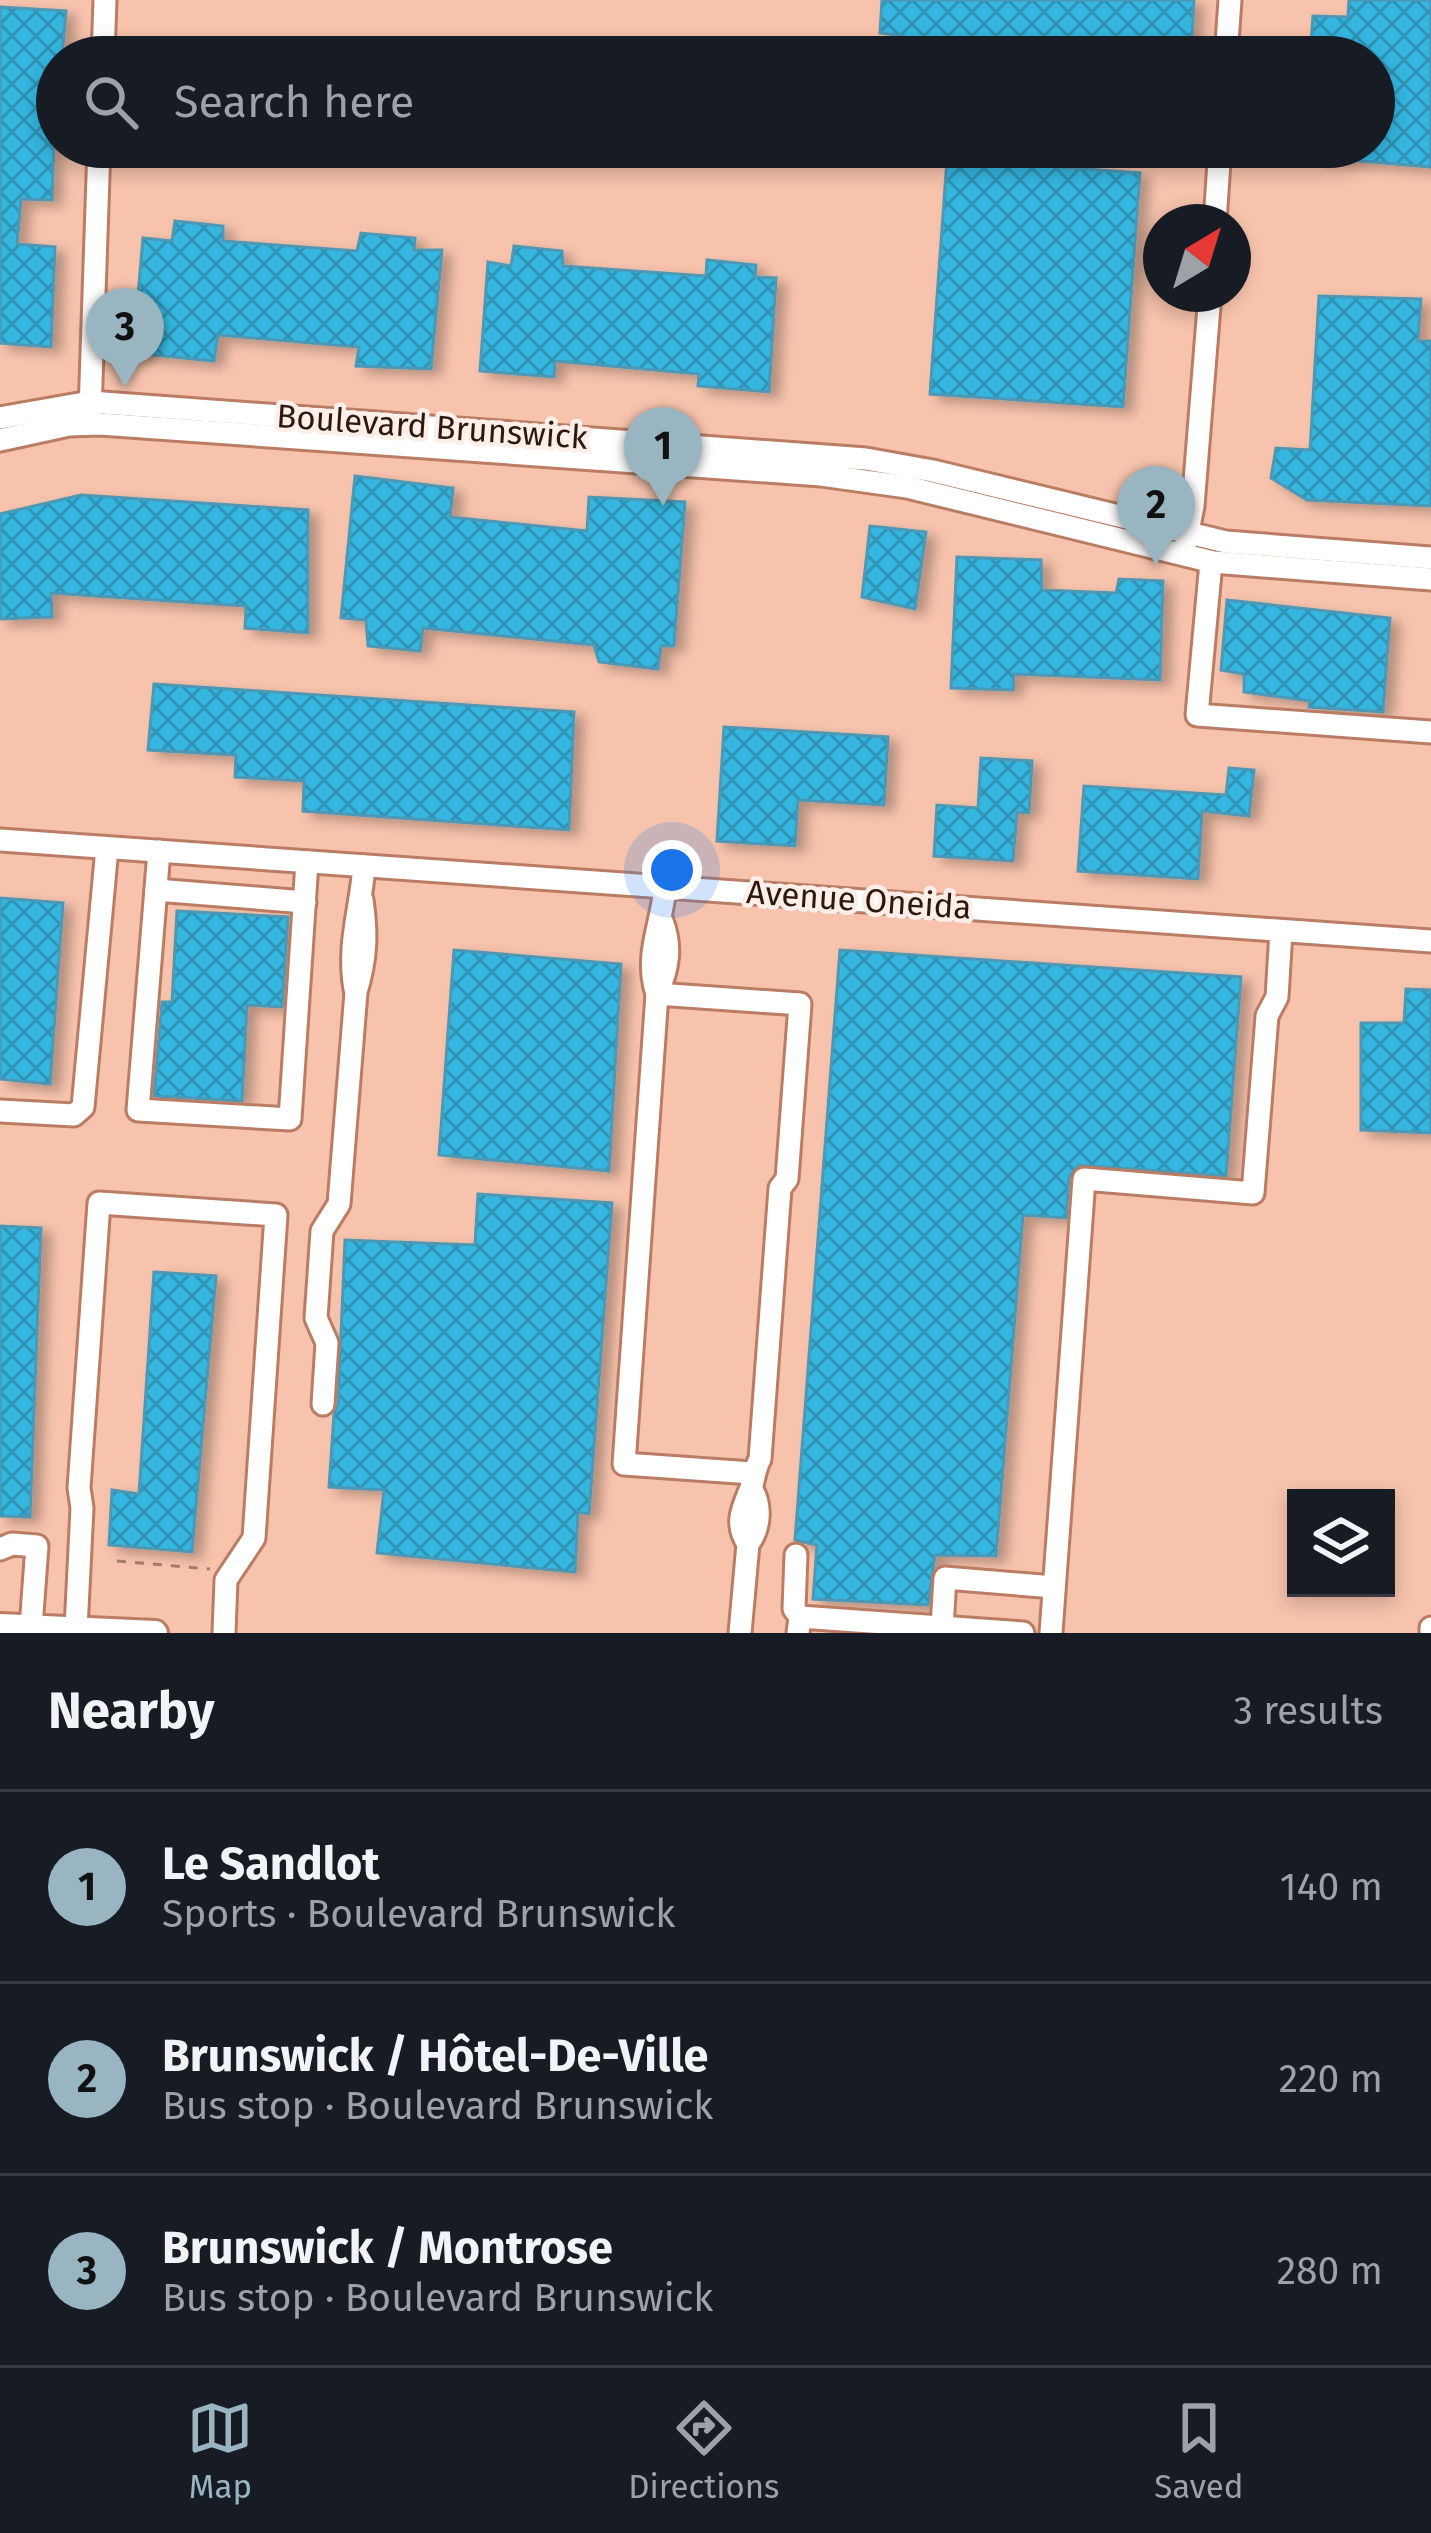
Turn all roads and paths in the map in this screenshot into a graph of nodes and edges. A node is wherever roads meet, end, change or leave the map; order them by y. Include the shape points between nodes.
1 (105, 0) edge
2 (1230, 0) edge
3 (104, 36) edge
4 (1227, 36) edge
5 (98, 168) edge
6 (1219, 168) edge
7 (1216, 204) edge
8 (1208, 312) edge
9 (90, 413) junction
10 (0, 418) edge
11 (0, 440) edge
12 (1185, 544) junction
13 (1431, 558) edge
14 (1211, 562) junction
15 (1431, 579) edge
16 (1431, 732) edge
17 (0, 840) edge
18 (107, 848) junction
19 (159, 851) junction
20 (308, 862) junction
21 (364, 866) junction
22 (665, 886) junction
23 (156, 890) junction
24 (304, 902) junction
25 (1281, 931) junction
26 (1431, 941) edge
27 (658, 994) junction
28 (0, 1112) edge
29 (322, 1404) dead end
30 (751, 1481) junction
31 (0, 1549) edge
32 (796, 1555) dead end
33 (117, 1561) dead end
34 (211, 1569) dead end
35 (1054, 1587) junction
36 (799, 1625) edge
37 (0, 1626) edge
38 (31, 1627) junction
39 (942, 1627) junction
40 (76, 1629) junction
41 (155, 1633) edge
42 (224, 1633) edge
43 (740, 1633) edge
44 (1023, 1633) edge
45 (1051, 1633) edge

1 - 3 street
2 - 4 street
5 - 9 street
6 - 7 street
8 - 12 street
9 - 10 street, Boulevard Brunswick
9 - 11 street, Boulevard Brunswick
9 - 12 street, Boulevard Brunswick via 862,480
12 - 13 street, Boulevard Brunswick
12 - 14 street, Boulevard Brunswick
14 - 15 street, Boulevard Brunswick
14 - 16 street via 1197,716
17 - 18 street, Avenue Oneida
18 - 19 street, Avenue Oneida
18 - 28 street via 83,1107 74,1115
19 - 20 street, Avenue Oneida
19 - 23 street
20 - 21 street, Avenue Oneida
20 - 24 street
21 - 22 street, Avenue Oneida
21 - 29 street via 352,933 356,992 339,1204 322,1231
22 - 25 street, Avenue Oneida
22 - 27 street via 650,973
23 - 24 street
23 - 24 street via 138,1110 290,1118
25 - 26 street, Avenue Oneida
25 - 35 street via 1253,1193 1084,1179
27 - 30 street via 624,1464
27 - 30 street via 800,1004 760,1459
30 - 43 street via 759,1500
31 - 38 street via 37,1546
32 - 36 street
33 - 34 path
35 - 39 street via 945,1579
35 - 45 street
36 - 39 street
37 - 38 main road
38 - 40 main road
39 - 44 street
40 - 41 main road
40 - 42 street via 100,1204 276,1215 254,1538 226,1580

